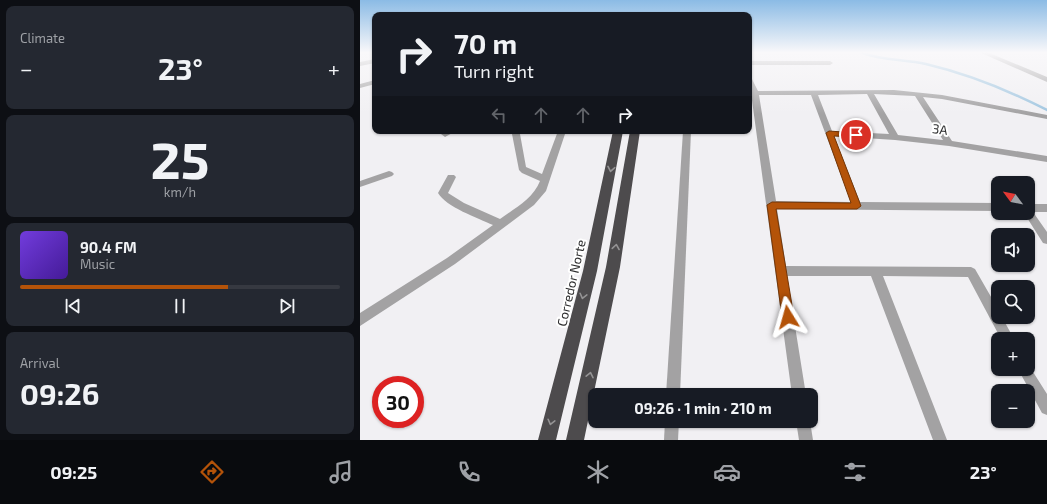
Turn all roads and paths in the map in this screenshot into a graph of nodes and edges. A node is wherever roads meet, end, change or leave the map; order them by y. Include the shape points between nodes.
1 (1030, 73) edge
2 (1047, 80) edge
3 (372, 83) edge
4 (360, 86) edge
5 (752, 86) edge
6 (814, 92) junction
7 (869, 92) junction
8 (755, 93) junction
9 (917, 94) junction
10 (1047, 117) edge
11 (829, 133) junction
12 (516, 134) edge
13 (561, 134) edge
14 (617, 134) edge
15 (635, 134) edge
16 (687, 134) edge
17 (895, 137) junction
18 (949, 143) junction
19 (1047, 159) edge
20 (389, 174) dead end
21 (451, 177) dead end
22 (545, 179) junction
23 (360, 184) edge
24 (772, 205) junction
25 (857, 206) junction
26 (991, 207) edge
27 (1035, 208) edge
28 (1047, 208) edge
29 (1033, 220) edge
30 (501, 224) junction
31 (1047, 240) edge
32 (781, 271) junction
33 (875, 271) junction
34 (360, 320) edge
35 (1004, 332) edge
36 (1029, 376) edge
37 (673, 388) edge
38 (799, 388) edge
39 (1047, 408) edge
40 (672, 428) edge
41 (804, 428) edge
42 (547, 440) edge
43 (575, 440) edge
44 (671, 440) edge
45 (806, 440) edge
46 (940, 440) edge

1 - 2 street
3 - 4 street
5 - 8 street
6 - 7 street
6 - 8 street
6 - 11 street
7 - 9 street
7 - 17 street
8 - 24 street
9 - 10 street
9 - 18 street
11 - 17 street, 3A
11 - 25 street
12 - 22 street via 522,168
13 - 22 street
14 -> 42 highway, Corredor Norte via 590,270
43 -> 15 highway via 613,268
16 - 37 street
17 - 18 street, 3A
18 - 19 street, 3A
20 - 23 street
21 - 30 street via 443,190 444,195 461,206
22 - 30 street via 541,191 531,202
24 - 25 street
24 - 32 street
25 - 26 street
27 - 28 street
29 - 31 street
30 - 34 street via 451,261
32 - 33 street
32 - 38 street
33 - 35 street via 971,272
33 - 46 street
36 - 39 street
40 - 44 street
41 - 45 street

